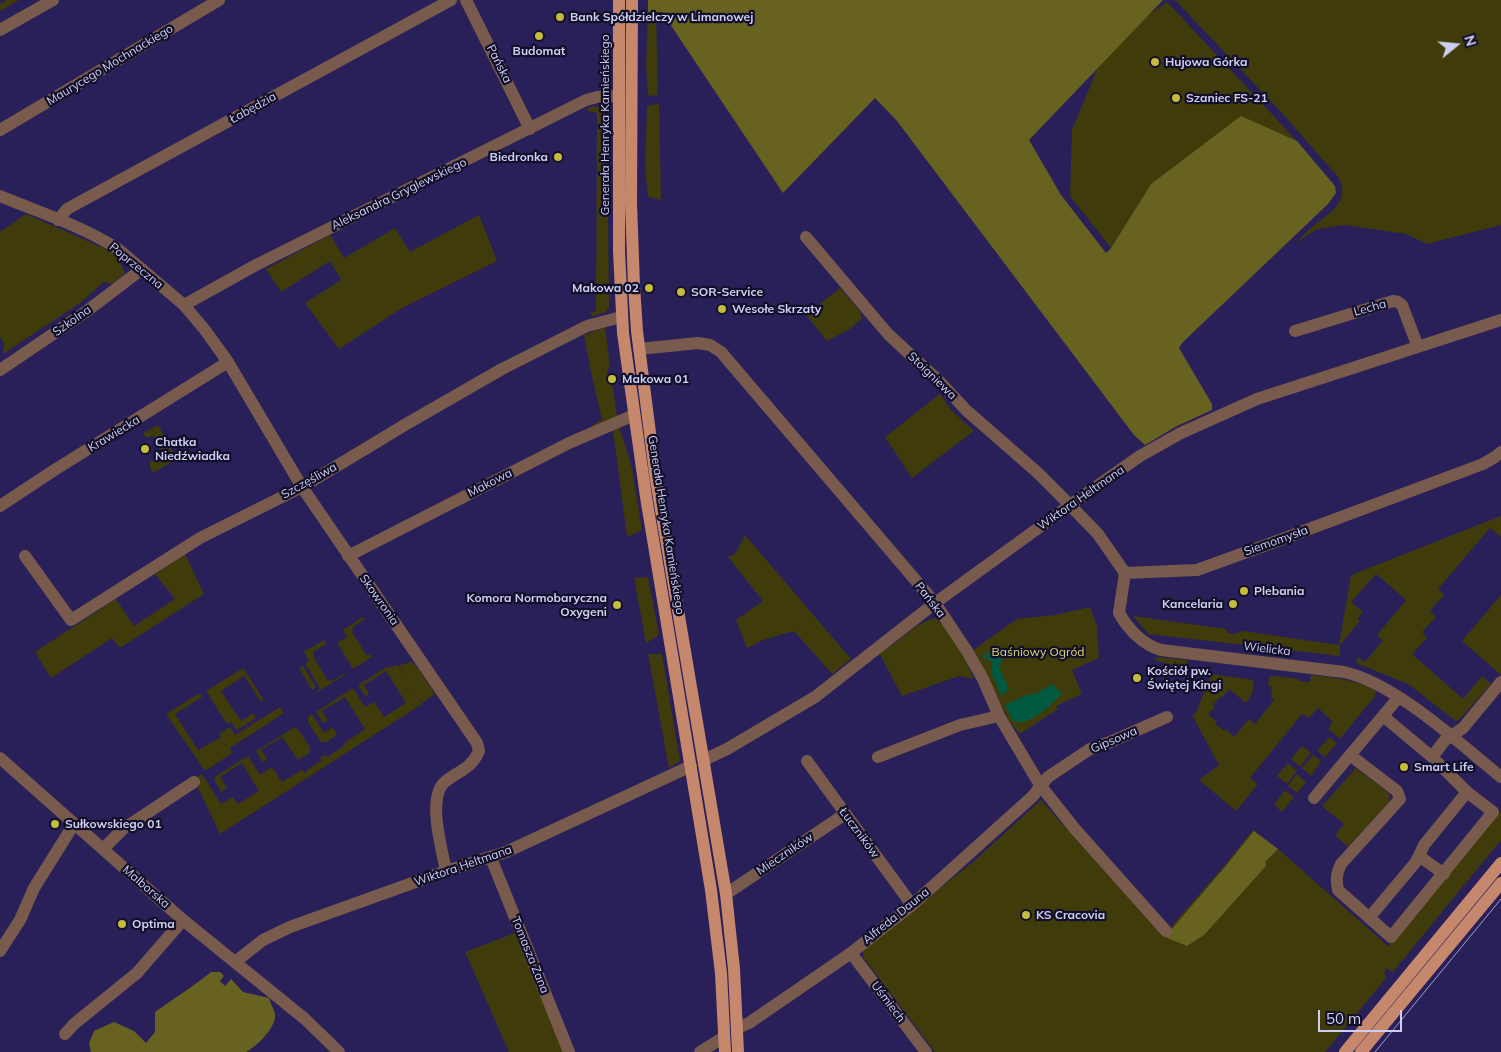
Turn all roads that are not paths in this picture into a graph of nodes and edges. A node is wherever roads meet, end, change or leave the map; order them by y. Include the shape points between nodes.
1 (53, 0) edge
2 (219, 0) edge
3 (451, 0) edge
4 (466, 0) edge
5 (619, 0) edge
6 (632, 0) edge
7 (0, 30) edge
8 (619, 96) junction
9 (530, 129) junction
10 (0, 130) edge
11 (0, 196) edge
12 (58, 220) junction
13 (806, 237) dead end
14 (142, 270) junction
15 (184, 305) junction
16 (621, 317) junction
17 (1501, 320) edge
18 (205, 330) joint
19 (1295, 331) dead end
20 (1418, 346) junction
21 (639, 349) junction
22 (228, 362) junction
23 (0, 370) edge
24 (634, 414) junction
25 (1501, 452) edge
26 (302, 487) junction
27 (1070, 505) junction
28 (0, 506) edge
29 (25, 556) dead end
30 (348, 556) junction
31 (1125, 573) junction
32 (935, 603) junction
33 (1501, 682) edge
34 (1398, 698) junction
35 (999, 716) junction
36 (1383, 716) junction
37 (1167, 717) dead end
38 (1450, 736) junction
39 (1350, 755) junction
40 (878, 757) dead end
41 (1432, 757) junction
42 (0, 758) edge
43 (704, 760) junction
44 (807, 760) dead end
45 (691, 766) junction
46 (1501, 777) edge
47 (194, 782) dead end
48 (1040, 785) junction
49 (1467, 792) junction
50 (1314, 798) dead end
51 (845, 814) junction
52 (74, 824) junction
53 (103, 849) junction
54 (1419, 856) junction
55 (491, 858) junction
56 (1501, 863) edge
57 (446, 871) junction
58 (1444, 874) junction
59 (1501, 882) edge
60 (726, 894) junction
61 (912, 904) junction
62 (1369, 918) junction
63 (183, 920) junction
64 (1166, 931) dead end
65 (0, 951) edge
66 (851, 952) junction
67 (235, 962) junction
68 (737, 1028) junction
69 (65, 1034) dead end
70 (724, 1037) junction
71 (339, 1052) edge
72 (569, 1052) edge
73 (700, 1052) edge
74 (725, 1052) edge
75 (738, 1052) edge
76 (926, 1052) edge
77 (1345, 1052) edge
78 (1361, 1052) edge

1 - 7 street
2 - 10 street, Maurycego Mochnackiego
3 - 12 street, Łabędzia via 67,209
4 - 9 street, Pańska
5 - 8 main road, Generała Henryka Kamieńskiego
6 - 21 main road, Generała Henryka Kamieńskiego via 632,210
8 - 9 street, Aleksandra Gryglewskiego via 586,100
8 - 16 main road, Generała Henryka Kamieńskiego
9 - 15 street, Aleksandra Gryglewskiego via 256,265
11 - 12 street, Poprzeczna
12 - 14 street, Poprzeczna via 107,242
13 - 27 street, Stoigniewa via 888,334
14 - 15 street, Poprzeczna
14 - 23 street, Szkolna
15 - 18 street, Poprzeczna
16 - 24 main road, Generała Henryka Kamieńskiego
16 - 26 street, Szczęśliwa via 587,326 520,359
17 - 20 street, Wiktora Heltmana
18 - 22 street, Skowronia
19 - 20 street, Lecha via 1393,301 1402,305
20 - 27 street, Wiktora Heltmana via 1257,399 1222,414 1140,456
21 - 32 street, Pańska via 698,343 710,345 721,352
21 - 43 main road, Generała Henryka Kamieńskiego via 656,480
22 - 26 street, Skowronia
22 - 28 street, Krawiecka
24 - 30 street, Makowa via 569,443
24 - 45 main road, Generała Henryka Kamieńskiego
25 - 31 street, Siemomysła via 1483,464 1197,570
26 - 29 street, Szczęśliwa via 200,538 71,620
26 - 30 street, Skowronia
27 - 31 street via 1098,534
27 - 32 street, Wiktora Heltmana
30 - 57 street, Skowronia via 472,732 480,751 472,764 444,782 436,795
31 - 34 street, Wielicka via 1120,613 1150,647 1344,672 1358,675
32 - 35 street, Pańska via 983,679
32 - 43 street, Wiktora Heltmana via 815,697
33 - 38 street via 1463,728
34 - 36 street
34 - 38 street, Wielicka
35 - 40 street via 960,726
35 - 48 street, Pańska
36 - 39 street
36 - 41 street
37 - 48 street, Gipsowa via 1090,749
38 - 41 street
38 - 46 street, Wielicka
39 - 50 street
39 - 62 street via 1397,791 1400,799 1336,873 1338,890
41 - 49 street
42 - 52 street, Malborska
43 - 60 main road, Generała Henryka Kamieńskiego
44 - 51 street, Łuczników
45 - 55 street, Wiktora Heltmana
45 - 70 main road, Generała Henryka Kamieńskiego via 716,922
47 - 53 street via 122,829
48 - 61 street, Alfreda Dauna via 1033,796
48 - 64 street, Pańska
49 - 54 street via 1424,845
49 - 58 street via 1493,812
51 - 60 street, Mieczników
51 - 61 street, Łuczników
52 - 53 street, Malborska
52 - 65 street
53 - 63 street, Malborska
54 - 58 street
54 - 62 street
55 - 57 street, Wiktora Heltmana
55 - 72 street, Tomasza Zana
56 - 77 main road
57 - 67 street, Wiktora Heltmana via 290,927 264,940
58 - 62 street via 1391,937
59 - 78 main road
60 - 68 main road, Generała Henryka Kamieńskiego
61 - 66 street, Alfreda Dauna
63 - 67 street, Malborska
63 - 69 street via 138,973
66 - 68 street, Alfreda Dauna
66 - 76 street, Uśmiech
67 - 71 street, Malborska via 305,1019
68 - 75 main road, Generała Henryka Kamieńskiego
70 - 73 street
70 - 74 main road, Generała Henryka Kamieńskiego

